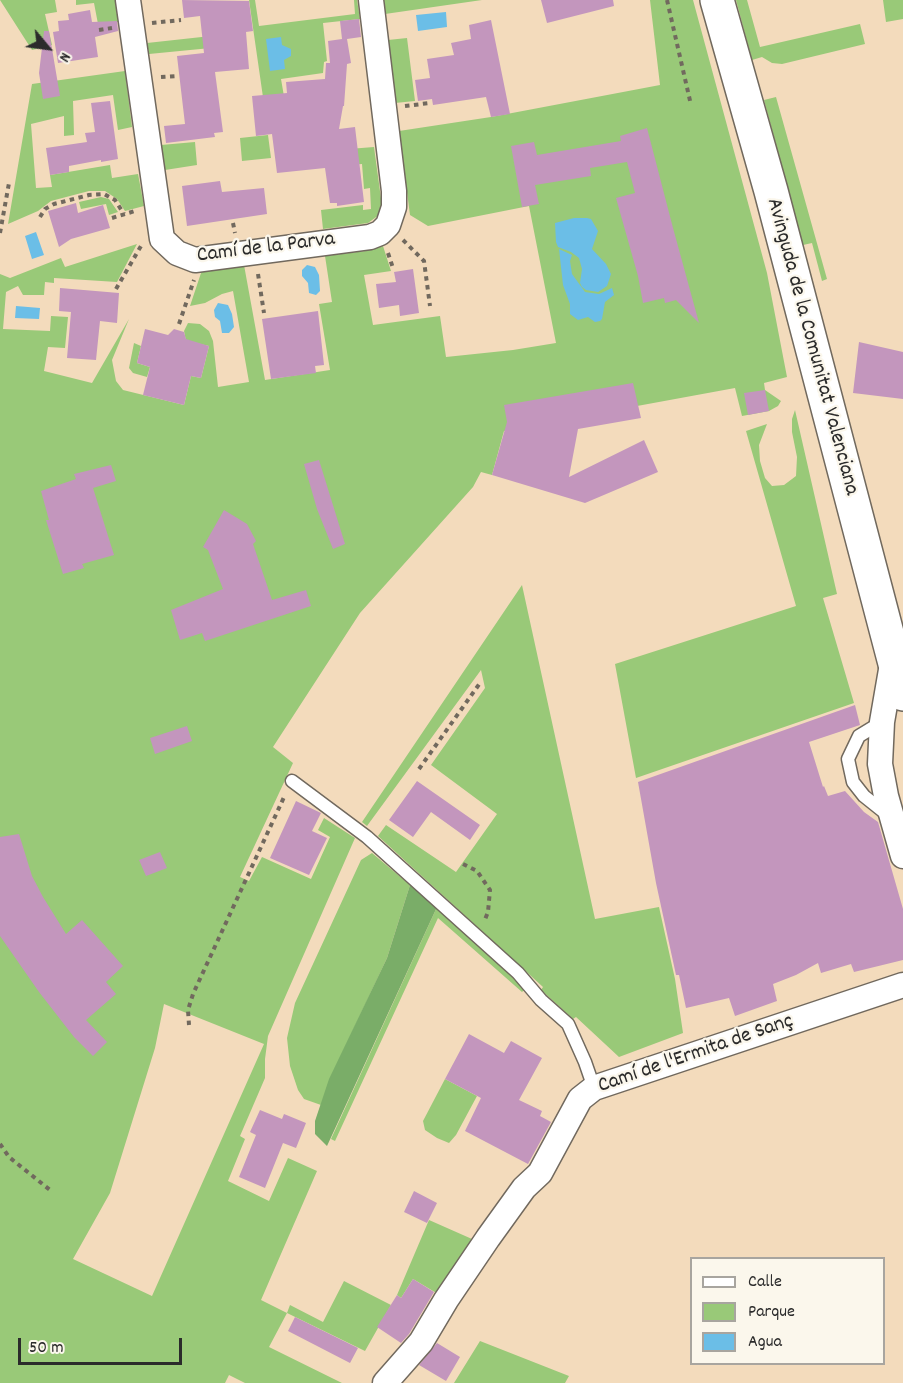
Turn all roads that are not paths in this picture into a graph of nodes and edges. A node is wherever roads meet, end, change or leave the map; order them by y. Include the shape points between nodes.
1 (128, 0) edge
2 (371, 0) edge
3 (717, 0) edge
4 (893, 658) junction
5 (903, 694) edge
6 (882, 722) junction
7 (292, 781) road end
8 (892, 818) junction
9 (903, 856) edge
10 (903, 985) edge
11 (594, 1088) junction
12 (386, 1383) edge

1 - 2 street, Camí de la Parva via 162,239 177,254 200,260 370,237 388,225 394,207 393,191
3 - 4 main road, Avinguda de la Comunitat Valenciana
4 - 5 main road, Avinguda de la Comunitat Valenciana
4 - 6 street
6 - 8 street via 880,764
6 - 8 lane via 860,736 848,759 853,782
7 - 11 lane via 367,837 518,973 568,1024
8 - 9 street
10 - 11 street, Camí de l'Ermita de Sanç
11 - 12 street, Camí de l'Ermita de Sanç via 580,1099 540,1173 524,1188 421,1342

